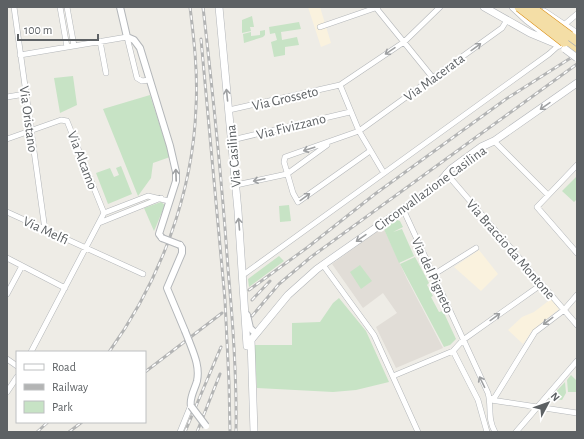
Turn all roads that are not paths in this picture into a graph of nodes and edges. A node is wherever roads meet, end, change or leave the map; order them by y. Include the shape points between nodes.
1 (14, 7) edge
2 (60, 7) edge
3 (69, 7) edge
4 (120, 7) edge
5 (219, 7) edge
6 (440, 7) edge
7 (484, 7) edge
8 (513, 7) edge
9 (519, 7) edge
10 (531, 7) edge
11 (538, 7) edge
12 (378, 8) edge
13 (577, 14) edge
14 (507, 20) junction
15 (320, 27) dead end
16 (565, 28) junction
17 (540, 30) junction
18 (530, 33) junction
19 (577, 34) edge
20 (127, 37) junction
21 (100, 41) junction
22 (577, 41) edge
23 (404, 42) junction
24 (70, 46) junction
25 (562, 47) junction
26 (577, 52) edge
27 (20, 55) junction
28 (577, 58) edge
29 (106, 73) dead end
30 (434, 78) junction
31 (149, 80) junction
32 (577, 83) edge
33 (340, 85) junction
34 (25, 94) junction
35 (7, 97) edge
36 (229, 110) junction
37 (350, 112) junction
38 (30, 131) junction
39 (358, 131) junction
40 (7, 139) edge
41 (232, 140) junction
42 (494, 141) junction
43 (329, 143) junction
44 (370, 151) junction
45 (577, 165) edge
46 (382, 170) dead end
47 (446, 173) junction
48 (287, 174) junction
49 (236, 185) junction
50 (548, 195) junction
51 (162, 198) junction
52 (169, 201) junction
53 (403, 210) junction
54 (7, 212) edge
55 (104, 213) junction
56 (99, 223) junction
57 (45, 230) junction
58 (476, 248) dead end
59 (86, 249) junction
60 (577, 253) edge
61 (7, 258) edge
62 (323, 265) junction
63 (22, 266) junction
64 (143, 274) dead end
65 (243, 274) junction
66 (433, 275) junction
67 (542, 284) junction
68 (65, 288) junction
69 (7, 294) edge
70 (577, 295) edge
71 (245, 305) junction
72 (564, 310) junction
73 (577, 325) edge
74 (255, 333) junction
75 (463, 340) junction
76 (32, 351) edge
77 (453, 351) junction
78 (7, 359) edge
79 (577, 361) edge
80 (16, 365) edge
81 (393, 376) junction
82 (16, 378) edge
83 (7, 392) edge
84 (490, 400) junction
85 (191, 406) junction
86 (538, 406) junction
87 (577, 413) edge
88 (207, 429) edge
89 (180, 432) edge
90 (250, 432) edge
91 (254, 432) edge
92 (418, 432) edge
93 (486, 432) edge
94 (495, 432) edge
95 (516, 432) edge

1 - 27 street, Via Oristano
2 - 24 street
3 - 24 street
4 - 20 street
36 -> 5 main road, Via Casilina
6 - 23 street
7 - 14 main road
8 - 17 main road
9 - 26 highway, bridge
10 - 22 highway, bridge
11 - 16 main road
12 - 15 street
12 - 23 street
13 - 16 street
14 - 18 main road
30 -> 14 street, Via Macerata via 502,28
16 - 17 main road
16 - 19 main road
16 - 25 street via 558,36
17 - 18 main road
17 - 25 main road
18 - 25 main road
20 - 21 street
20 - 31 street via 134,39 138,44
20 - 31 street via 137,78 141,81
21 - 24 street
21 - 29 street
23 - 30 street
23 -> 33 street
24 - 27 street
25 - 28 main road, bridge
25 - 65 street
27 - 34 street, Via Oristano
30 - 39 street, Via Macerata
52 -> 31 street via 176,181 176,172
32 -> 42 main road, Circonvallazione Casilina
33 - 36 street, Via Grosseto
33 - 37 street
34 - 35 street
34 - 38 street, Via Oristano
36 - 41 main road, Via Casilina
37 - 39 street
37 - 41 street, Via Fivizzano
38 - 40 street
38 - 55 street, Via Alcamo via 61,120 68,121
38 - 57 street, Via Oristano
39 - 43 street, Via Macerata
39 - 44 street
41 - 49 main road, Via Casilina
42 - 47 main road, Circonvallazione Casilina
42 - 50 street
43 - 48 street
43 -> 48 street via 285,157
44 - 46 street
48 -> 44 street via 298,202
45 - 50 street
47 - 53 main road, Circonvallazione Casilina via 438,184
47 - 67 street, Via Braccio da Montone
48 -> 49 street
65 -> 49 main road, Via Casilina
50 - 60 street via 537,208
51 - 52 street
51 - 55 street via 148,196
51 - 56 street
52 - 85 street, bridge via 159,234 182,248 167,288 196,359 197,372
53 -> 62 main road, Circonvallazione Casilina
53 - 66 street, Via del Pigneto
54 - 57 street, Via Melfi
55 - 56 street
56 - 59 street
57 - 59 street, Via Melfi
58 - 66 street
59 - 64 street, Via Melfi
59 - 68 street
61 - 63 street
62 - 74 main road, Circonvallazione Casilina via 291,292
62 - 81 street via 370,328
63 - 68 street
63 - 69 street
65 - 71 main road, Via Casilina
66 - 75 street, Via del Pigneto
67 - 72 street, Via Braccio da Montone
75 -> 67 street
68 - 76 street
70 - 72 street
71 - 74 street, Via Casilina via 250,327
71 - 90 main road, Via Casilina
72 - 73 street, Via Braccio da Montone
72 -> 84 street via 535,332 494,398
74 - 91 main road via 251,341
75 - 77 street
84 -> 75 street, Via del Pigneto
77 - 81 street
77 - 93 street via 478,400
78 - 80 street
79 - 86 street
81 - 92 street
82 - 83 street
84 - 86 street
84 - 94 street, Via del Pigneto via 489,416
85 - 88 street, bridge
85 - 89 street
86 - 87 street
86 - 95 street

